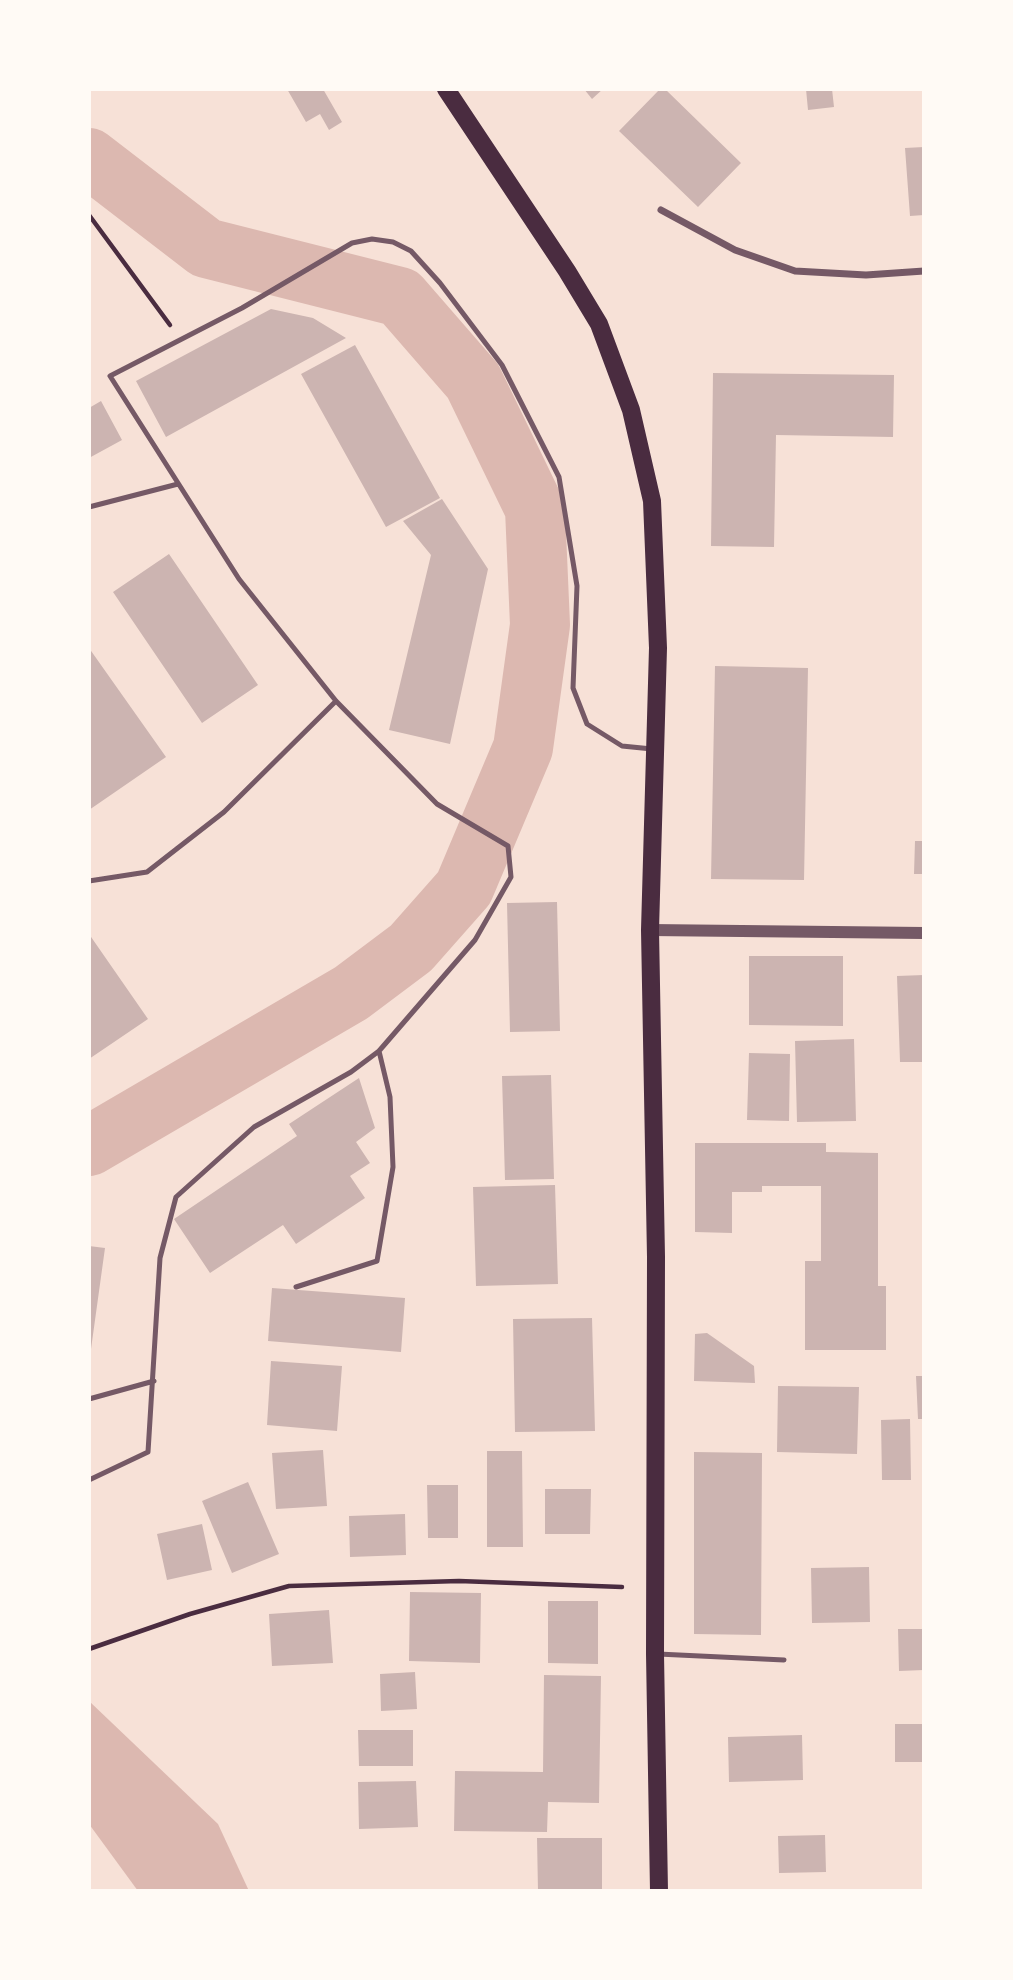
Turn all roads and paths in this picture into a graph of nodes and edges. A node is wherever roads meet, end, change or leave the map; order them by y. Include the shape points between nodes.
1 (446, 89) edge
2 (661, 210) dead end
3 (89, 215) edge
4 (924, 271) edge
5 (181, 340) junction
6 (178, 484) junction
7 (89, 507) edge
8 (336, 701) junction
9 (655, 749) junction
10 (89, 881) edge
11 (650, 930) junction
12 (924, 933) edge
13 (379, 1051) junction
14 (296, 1287) dead end
15 (154, 1381) junction
16 (89, 1399) edge
17 (89, 1480) edge
18 (622, 1587) dead end
19 (89, 1649) edge
20 (655, 1654) junction
21 (784, 1660) dead end
22 (659, 1891) edge

1 - 9 main road via 599,324 631,410 652,501 658,648
2 - 4 street via 735,250 795,271 866,275
3 - 5 path
5 - 6 lane via 110,376
5 - 9 lane via 352,243 382,240 411,251 502,365 559,477 577,586 573,688 587,724 622,746
6 - 7 lane
6 - 8 lane via 239,579
8 - 10 lane via 224,812 147,872
8 - 13 lane via 437,804 508,846 511,877 475,940
9 - 11 main road
11 - 12 street
11 - 20 main road via 656,1257
13 - 14 lane via 390,1097 393,1167 377,1261
13 - 15 lane via 254,1127 176,1197 160,1258
15 - 16 lane
15 - 17 lane via 148,1452
18 - 19 path via 459,1581 289,1587 190,1614
20 - 21 lane
20 - 22 main road

